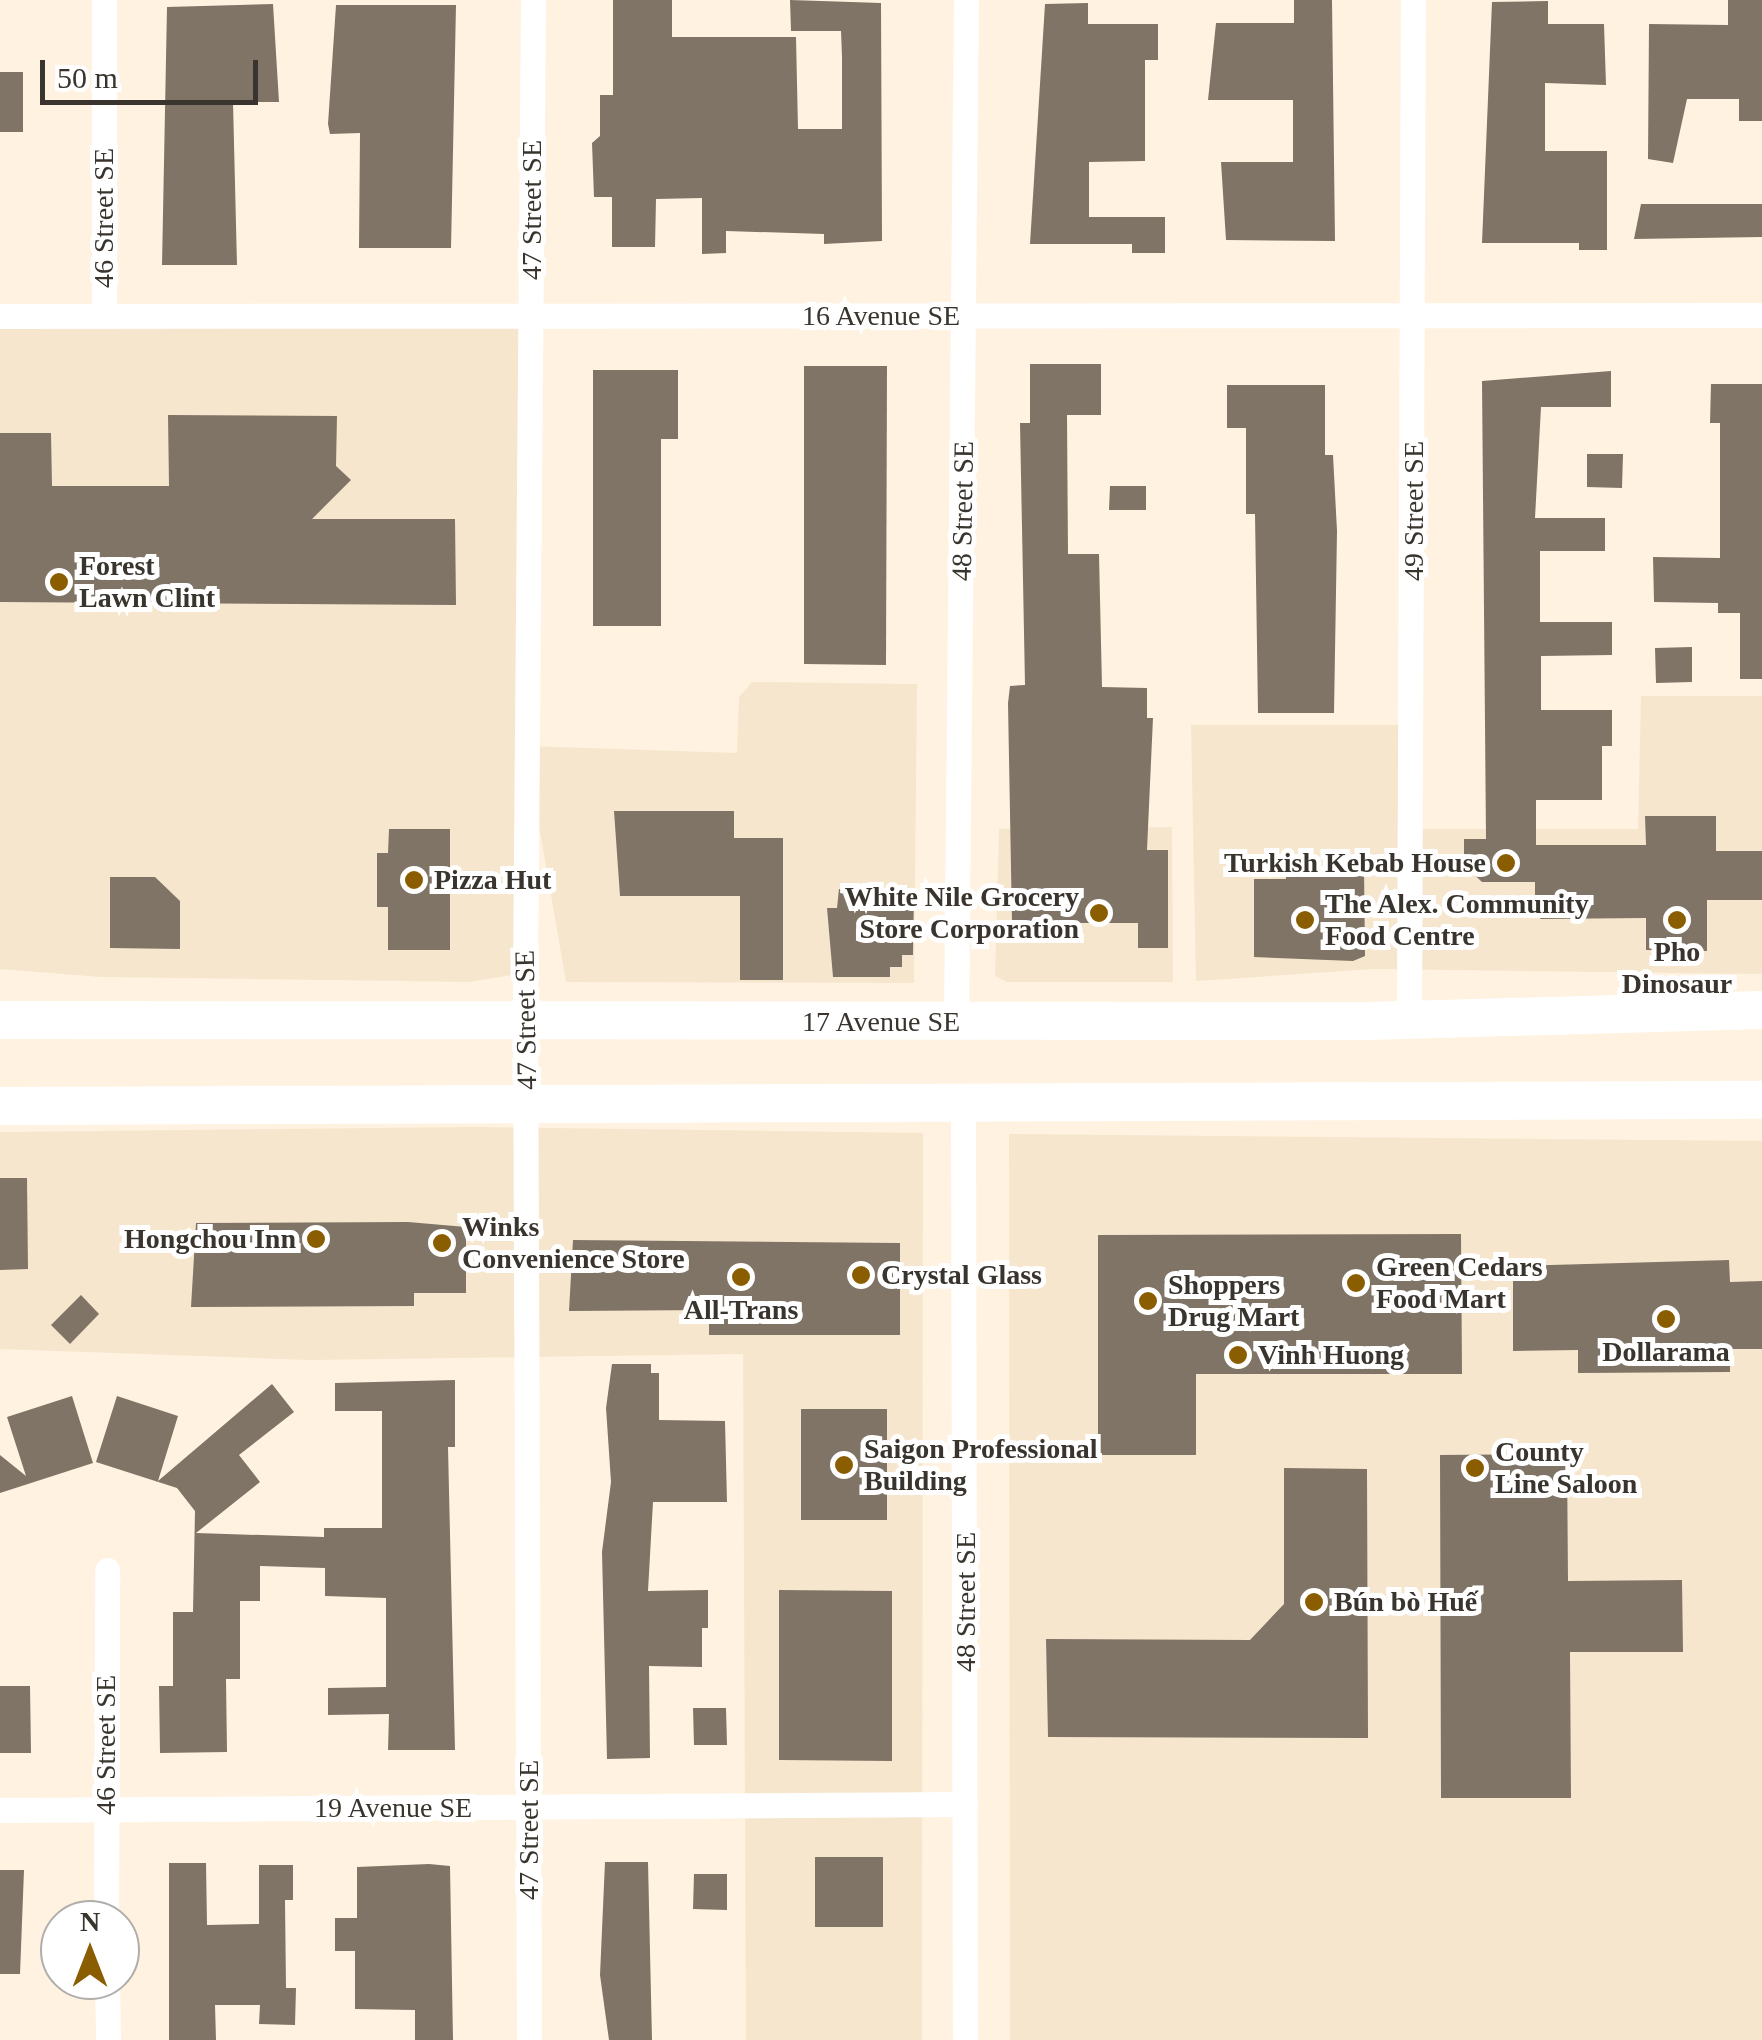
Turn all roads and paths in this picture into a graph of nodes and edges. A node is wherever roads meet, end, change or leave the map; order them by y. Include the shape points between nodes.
1 (104, 0) edge
2 (533, 0) edge
3 (966, 0) edge
4 (1414, 0) edge
5 (1414, 315) junction
6 (1762, 315) edge
7 (0, 316) edge
8 (104, 316) junction
9 (532, 316) junction
10 (966, 316) junction
11 (1762, 1010) edge
12 (0, 1020) edge
13 (525, 1021) junction
14 (1409, 1021) junction
15 (956, 1022) junction
16 (1762, 1100) edge
17 (963, 1104) junction
18 (0, 1106) edge
19 (527, 1106) junction
20 (107, 1570) dead end
21 (965, 1804) junction
22 (529, 1808) junction
23 (105, 1809) junction
24 (0, 1810) edge
25 (106, 1900) edge
26 (107, 2000) edge
27 (108, 2040) edge
28 (528, 2040) edge
29 (965, 2040) edge

1 - 8 street, 46 Street SE
2 - 9 street, 47 Street SE
3 - 10 street, 48 Street SE
4 - 5 street, 49 Street SE
5 - 6 street, 16 Avenue SE
5 - 10 street, 16 Avenue SE
5 - 14 street, 49 Street SE
7 - 8 street, 16 Avenue SE
8 - 9 street, 16 Avenue SE
9 - 10 street, 16 Avenue SE
9 - 13 street, 47 Street SE
10 - 15 street, 48 Street SE
11 - 14 main road, 17 Avenue SE
12 - 13 main road, 17 Avenue SE
13 - 15 main road, 17 Avenue SE
13 - 19 street, 47 Street SE
14 - 15 main road, 17 Avenue SE
16 - 17 main road
17 - 19 main road
17 - 21 street, 48 Street SE
18 - 19 main road
19 - 22 street, 47 Street SE
20 - 23 street, 46 Street SE
21 - 22 street, 19 Avenue SE
21 - 29 street, 48 Street SE
22 - 23 street, 19 Avenue SE
22 - 28 street, 47 Street SE
23 - 24 street, 19 Avenue SE
23 - 25 street, 46 Street SE
26 - 27 street

